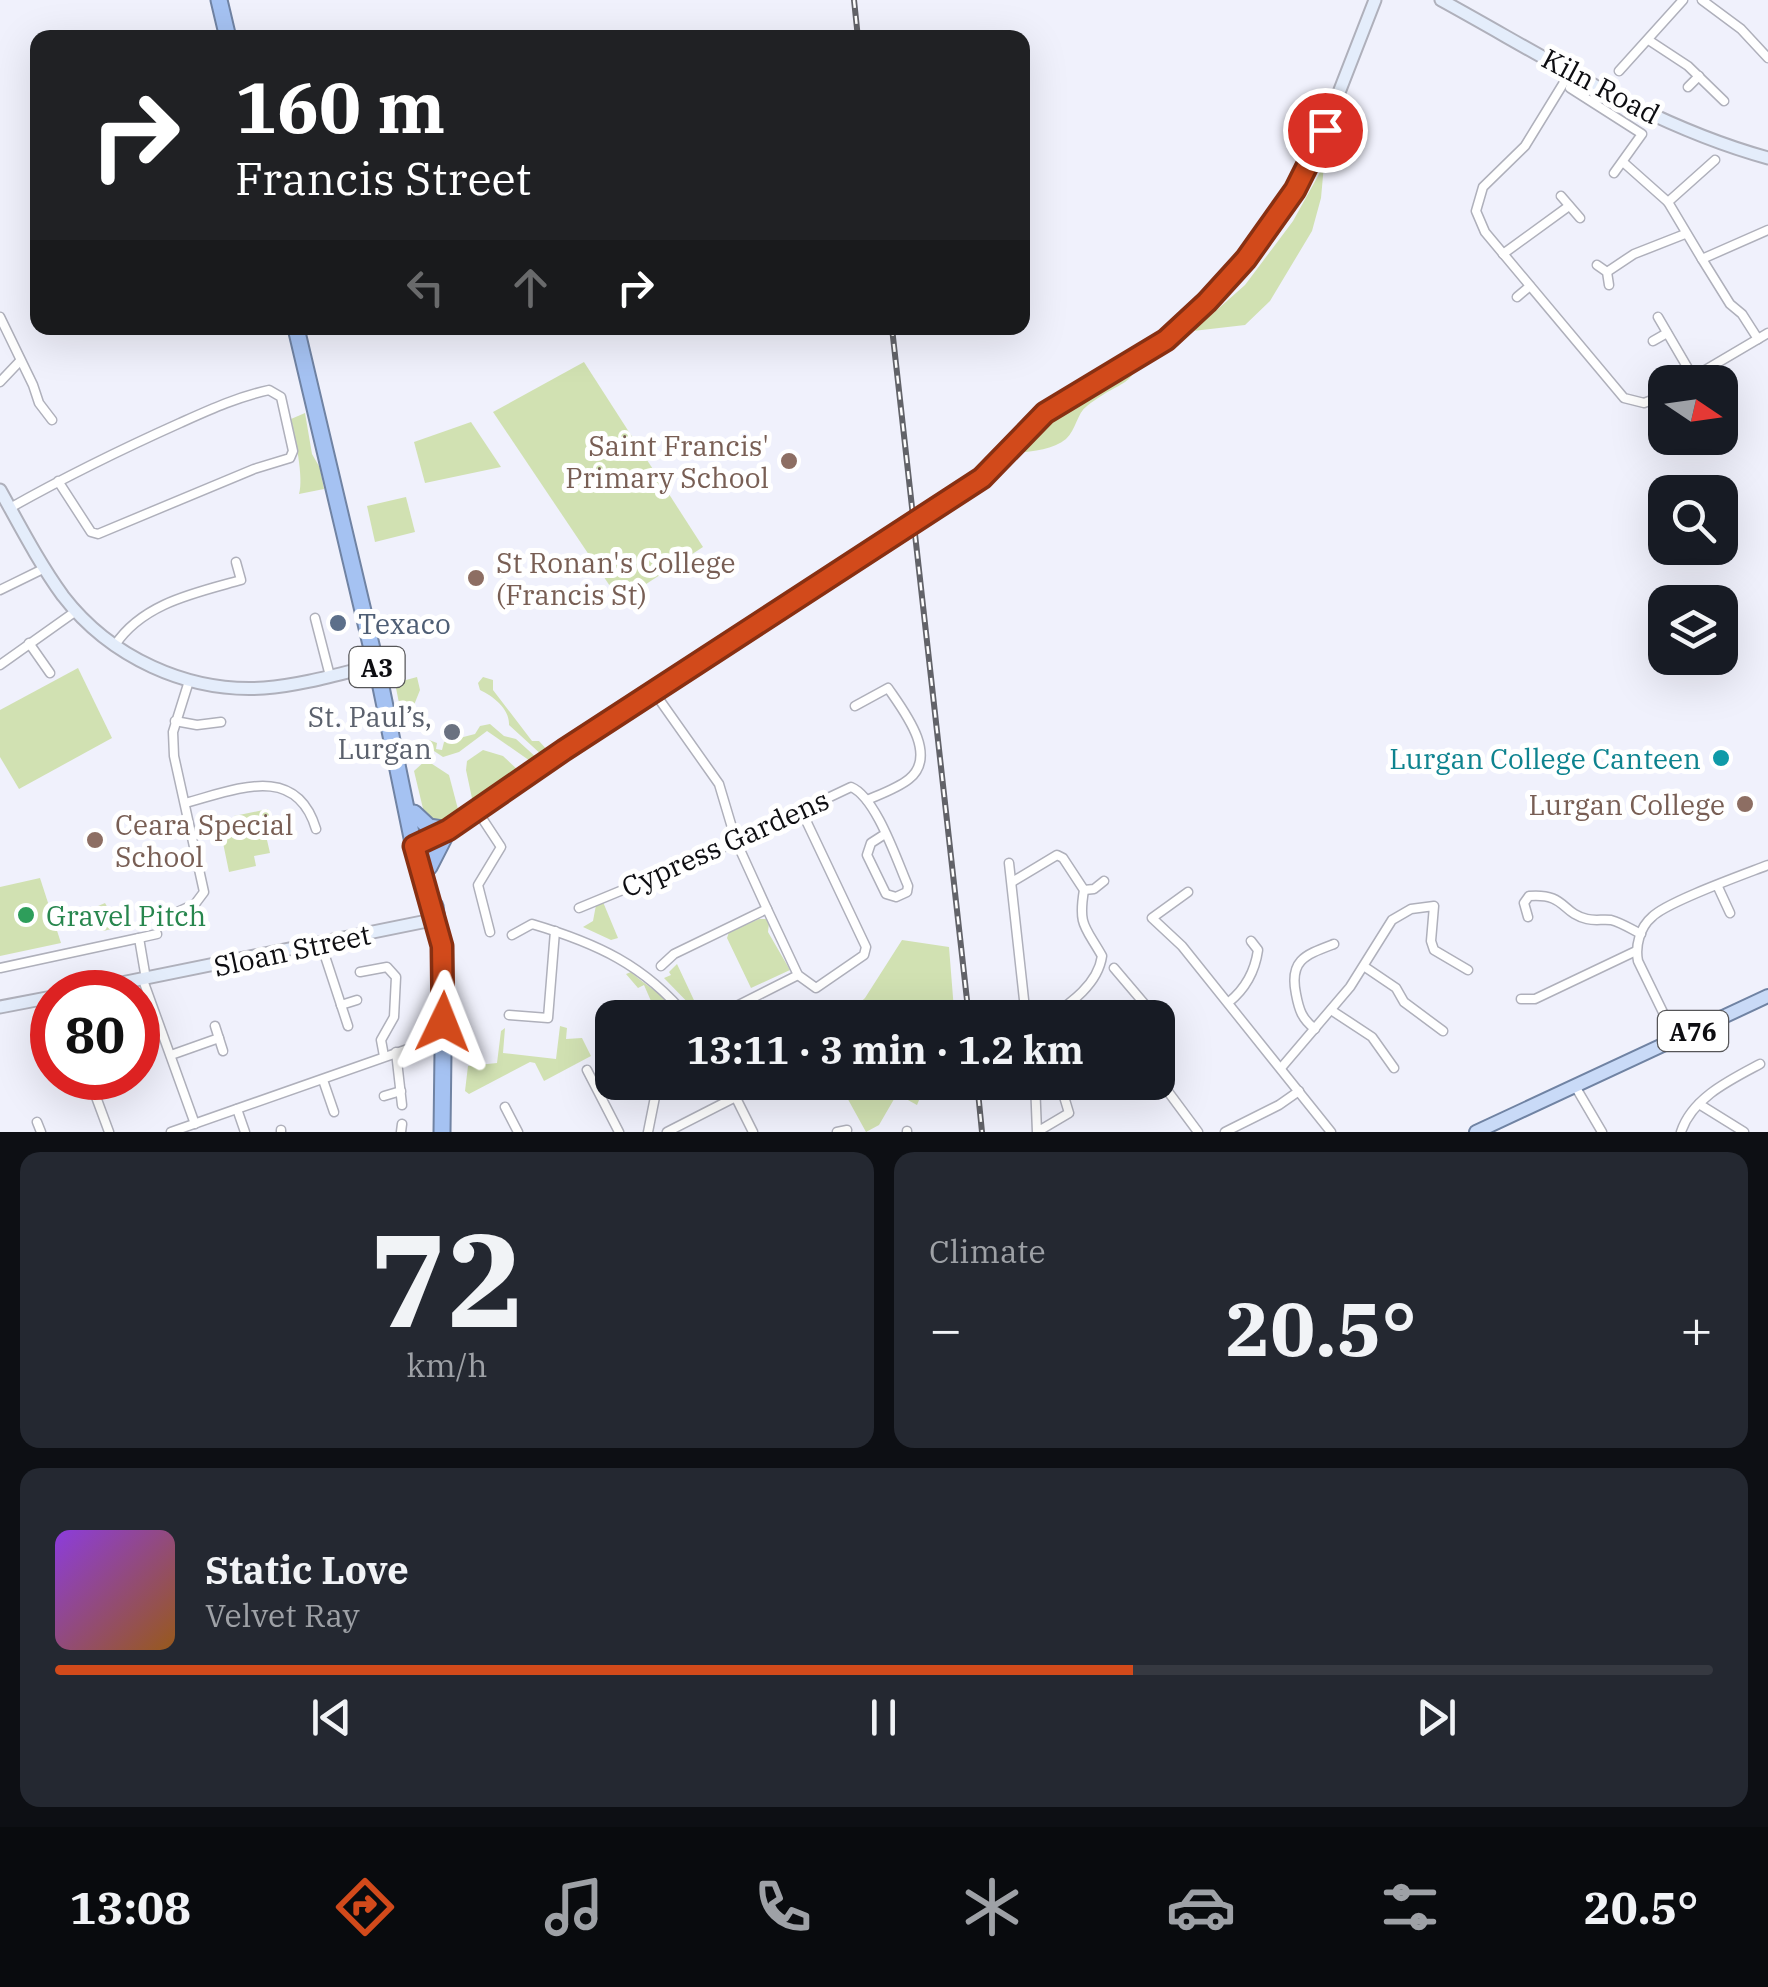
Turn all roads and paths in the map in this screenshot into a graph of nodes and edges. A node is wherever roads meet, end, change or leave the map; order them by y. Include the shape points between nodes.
1 (220, 0) edge
2 (1375, 0) edge
3 (1441, 0) edge
4 (1683, 0) edge
5 (1702, 0) edge
6 (226, 30) edge
7 (1650, 41) junction
8 (1768, 58) edge
9 (1622, 64) dead end
10 (1571, 71) junction
11 (1698, 76) junction
12 (1570, 88) dead end
13 (1688, 88) dead end
14 (1582, 96) junction
15 (1724, 101) dead end
16 (1574, 108) dead end
17 (1768, 158) edge
18 (1716, 160) dead end
19 (1622, 162) junction
20 (1706, 171) junction
21 (1614, 172) dead end
22 (1715, 180) dead end
23 (1560, 196) dead end
24 (1668, 202) junction
25 (1569, 206) junction
26 (1580, 218) dead end
27 (1768, 230) edge
28 (1685, 234) junction
29 (1503, 254) junction
30 (1702, 259) junction
31 (1597, 264) dead end
32 (1606, 272) junction
33 (1609, 284) dead end
34 (1530, 286) junction
35 (1517, 297) dead end
36 (0, 317) edge
37 (1658, 317) dead end
38 (1667, 333) junction
39 (1768, 333) edge
40 (298, 335) edge
41 (1758, 339) junction
42 (1653, 342) dead end
43 (20, 362) junction
44 (1682, 365) edge
45 (1714, 365) edge
46 (0, 382) edge
47 (1648, 401) edge
48 (51, 414) dead end
49 (58, 481) junction
50 (0, 490) edge
51 (10, 508) junction
52 (236, 562) dead end
53 (45, 568) junction
54 (0, 590) edge
55 (76, 612) junction
56 (316, 618) dead end
57 (28, 644) junction
58 (115, 645) junction
59 (0, 665) edge
60 (376, 665) junction
61 (50, 674) dead end
62 (330, 676) junction
63 (190, 681) junction
64 (654, 692) junction
65 (855, 706) dead end
66 (213, 712) dead end
67 (174, 720) junction
68 (404, 786) junction
69 (867, 800) junction
70 (185, 803) junction
71 (476, 809) junction
72 (802, 810) junction
73 (414, 813) junction
74 (316, 829) dead end
75 (448, 830) junction
76 (885, 834) junction
77 (736, 841) junction
78 (419, 845) junction
79 (1009, 864) dead end
80 (1768, 865) edge
81 (429, 866) junction
82 (1104, 881) dead end
83 (1012, 882) junction
84 (1718, 887) junction
85 (1084, 890) junction
86 (1188, 892) dead end
87 (579, 908) dead end
88 (767, 910) junction
89 (1730, 913) dead end
90 (171, 915) dead end
91 (436, 917) junction
92 (1528, 917) dead end
93 (491, 929) dead end
94 (555, 931) junction
95 (157, 934) dead end
96 (1641, 934) junction
97 (512, 935) dead end
98 (138, 938) junction
99 (1252, 941) dead end
100 (321, 944) junction
101 (1334, 944) dead end
102 (1636, 951) junction
103 (378, 956) dead end
104 (380, 966) junction
105 (661, 966) dead end
106 (1365, 967) junction
107 (0, 968) edge
108 (143, 970) edge
109 (1468, 970) dead end
110 (360, 972) dead end
111 (798, 975) junction
112 (160, 976) edge
113 (1110, 980) dead end
114 (1768, 996) edge
115 (1521, 999) dead end
116 (357, 1000) dead end
117 (670, 1000) edge
118 (749, 1000) edge
119 (1024, 1000) edge
120 (1070, 1000) edge
121 (1141, 1000) edge
122 (30, 1001) edge
123 (1228, 1002) junction
124 (341, 1006) junction
125 (0, 1007) edge
126 (1331, 1010) junction
127 (509, 1014) dead end
128 (160, 1022) edge
129 (214, 1026) dead end
130 (348, 1026) dead end
131 (1315, 1029) junction
132 (1443, 1031) dead end
133 (442, 1037) junction
134 (218, 1038) junction
135 (1676, 1039) junction
136 (223, 1050) dead end
137 (396, 1052) junction
138 (171, 1054) junction
139 (384, 1056) junction
140 (1760, 1064) dead end
141 (1281, 1068) junction
142 (1394, 1068) dead end
143 (586, 1070) dead end
144 (323, 1080) junction
145 (1575, 1086) junction
146 (401, 1091) junction
147 (1299, 1091) junction
148 (384, 1096) dead end
149 (97, 1100) edge
150 (654, 1100) edge
151 (732, 1100) edge
152 (737, 1100) edge
153 (1035, 1100) edge
154 (1065, 1100) edge
155 (1174, 1100) edge
156 (1698, 1104) junction
157 (402, 1105) dead end
158 (505, 1107) dead end
159 (236, 1109) junction
160 (334, 1112) dead end
161 (36, 1122) dead end
162 (195, 1124) junction
163 (1599, 1131) edge
164 (41, 1132) edge
165 (108, 1132) edge
166 (171, 1132) edge
167 (244, 1132) edge
168 (442, 1132) edge
169 (518, 1132) edge
170 (619, 1132) edge
171 (648, 1132) edge
172 (667, 1132) edge
173 (753, 1132) edge
174 (1038, 1132) edge
175 (1198, 1132) edge
176 (1225, 1132) edge
177 (1331, 1132) edge
178 (1476, 1132) edge
179 (1681, 1132) edge
180 (1744, 1132) edge

1 - 6 highway
2 - 64 main road, bridge via 1295,190 1207,302 1166,340 1045,413 982,478
3 - 10 main road, Kiln Road
4 - 7 street
5 - 8 street
7 - 9 street
7 - 11 street
10 - 17 main road, Kiln Road via 1702,138
10 - 29 street via 1525,146 1477,200 1479,220
11 - 13 street
11 - 15 street
12 - 14 street
14 - 16 street
14 - 19 street via 1642,134
18 - 20 street
19 - 21 street
19 - 24 street
20 - 22 street
20 - 24 street
23 - 25 street
24 - 28 street
25 - 26 street
25 - 29 street
27 - 30 street
28 - 30 street
28 - 32 street
29 - 34 street
30 - 41 street
31 - 32 street
32 - 33 street
34 - 35 street
34 - 47 street via 1624,398
36 - 43 street
37 - 38 street
38 - 42 street
38 - 44 street
39 - 41 street
40 - 60 highway, A3
41 - 45 street
43 - 46 street
43 - 48 street
49 - 49 street via 98,534 290,458 280,397 269,390 242,396
49 - 51 street
50 - 51 main road
51 - 53 main road
52 - 58 street via 240,580 152,610
53 - 54 street
53 - 55 main road
55 - 57 street
55 - 58 main road
56 - 62 street
57 - 59 street
57 - 61 street
58 - 63 main road
60 - 62 main road
60 - 68 highway, A3
62 - 63 main road via 238,689
63 - 67 street
64 - 71 main road
64 - 77 street via 720,784
65 - 69 street via 886,688 920,740 919,766 911,778
66 - 67 street via 218,723
67 - 70 street
68 - 73 highway, A3
68 - 78 highway, A3
69 - 72 street, Cypress Gardens via 851,787
69 - 76 street
70 - 74 street via 274,786 300,797
70 - 90 street via 204,892
71 - 75 main road
71 - 93 street via 501,847 478,885
72 - 77 street, Cypress Gardens
72 - 111 street via 866,950 820,987
73 - 75 highway via 428,826
73 - 78 highway, A3
75 - 78 main road
75 - 81 highway
76 - 76 street via 908,886 896,897 886,894 868,855
77 - 87 street, Cypress Gardens
77 - 88 street
78 - 81 highway, A3
78 - 91 highway, A3 via 424,888
79 - 83 street
80 - 84 street
81 - 91 highway, A3
82 - 85 street
83 - 85 street via 1057,856
83 - 119 street
84 - 89 street
84 - 96 street via 1652,916
85 - 120 street via 1082,928 1102,956 1093,980
86 - 123 street via 1152,918
88 - 105 street
88 - 111 street
91 - 100 main road, Sloan Street
91 - 133 highway, A3 via 444,972
92 - 96 street via 1524,903 1543,895 1558,898 1580,917
94 - 97 street via 532,924
94 - 117 street via 640,971
94 - 127 street via 548,1018
95 - 98 street
96 - 102 street
98 - 107 street
98 - 108 street
99 - 123 street via 1256,962
100 - 112 main road, Sloan Street
100 - 124 street
101 - 131 street via 1310,954 1293,975 1299,1010
102 - 115 street
102 - 135 street
103 - 104 street
104 - 110 street
104 - 139 street via 396,977
106 - 109 street via 1392,920 1411,908 1434,906 1434,950
106 - 126 street
106 - 132 street
111 - 118 street
113 - 121 street via 1116,971
114 - 135 main road, A76
116 - 124 street
122 - 125 main road
123 - 141 street
124 - 130 street
126 - 131 street
126 - 142 street via 1372,1037
128 - 138 street
129 - 134 street
131 - 141 street
133 - 137 street
133 - 168 highway, A3
134 - 136 street
134 - 138 street
135 - 145 main road, A76
137 - 139 street
137 - 146 street
138 - 162 street
139 - 144 street
140 - 156 street
141 - 147 street
143 - 170 street
144 - 159 street
144 - 160 street
145 - 163 street
145 - 178 main road, A76
146 - 148 street
146 - 157 street
147 - 176 street
147 - 177 street
149 - 165 street
150 - 171 street
151 - 172 street
152 - 173 street
153 - 174 street
154 - 174 street via 1069,1113
155 - 175 street
156 - 179 street
156 - 180 street
158 - 169 street
159 - 162 street
159 - 167 street
161 - 164 street
162 - 166 street

